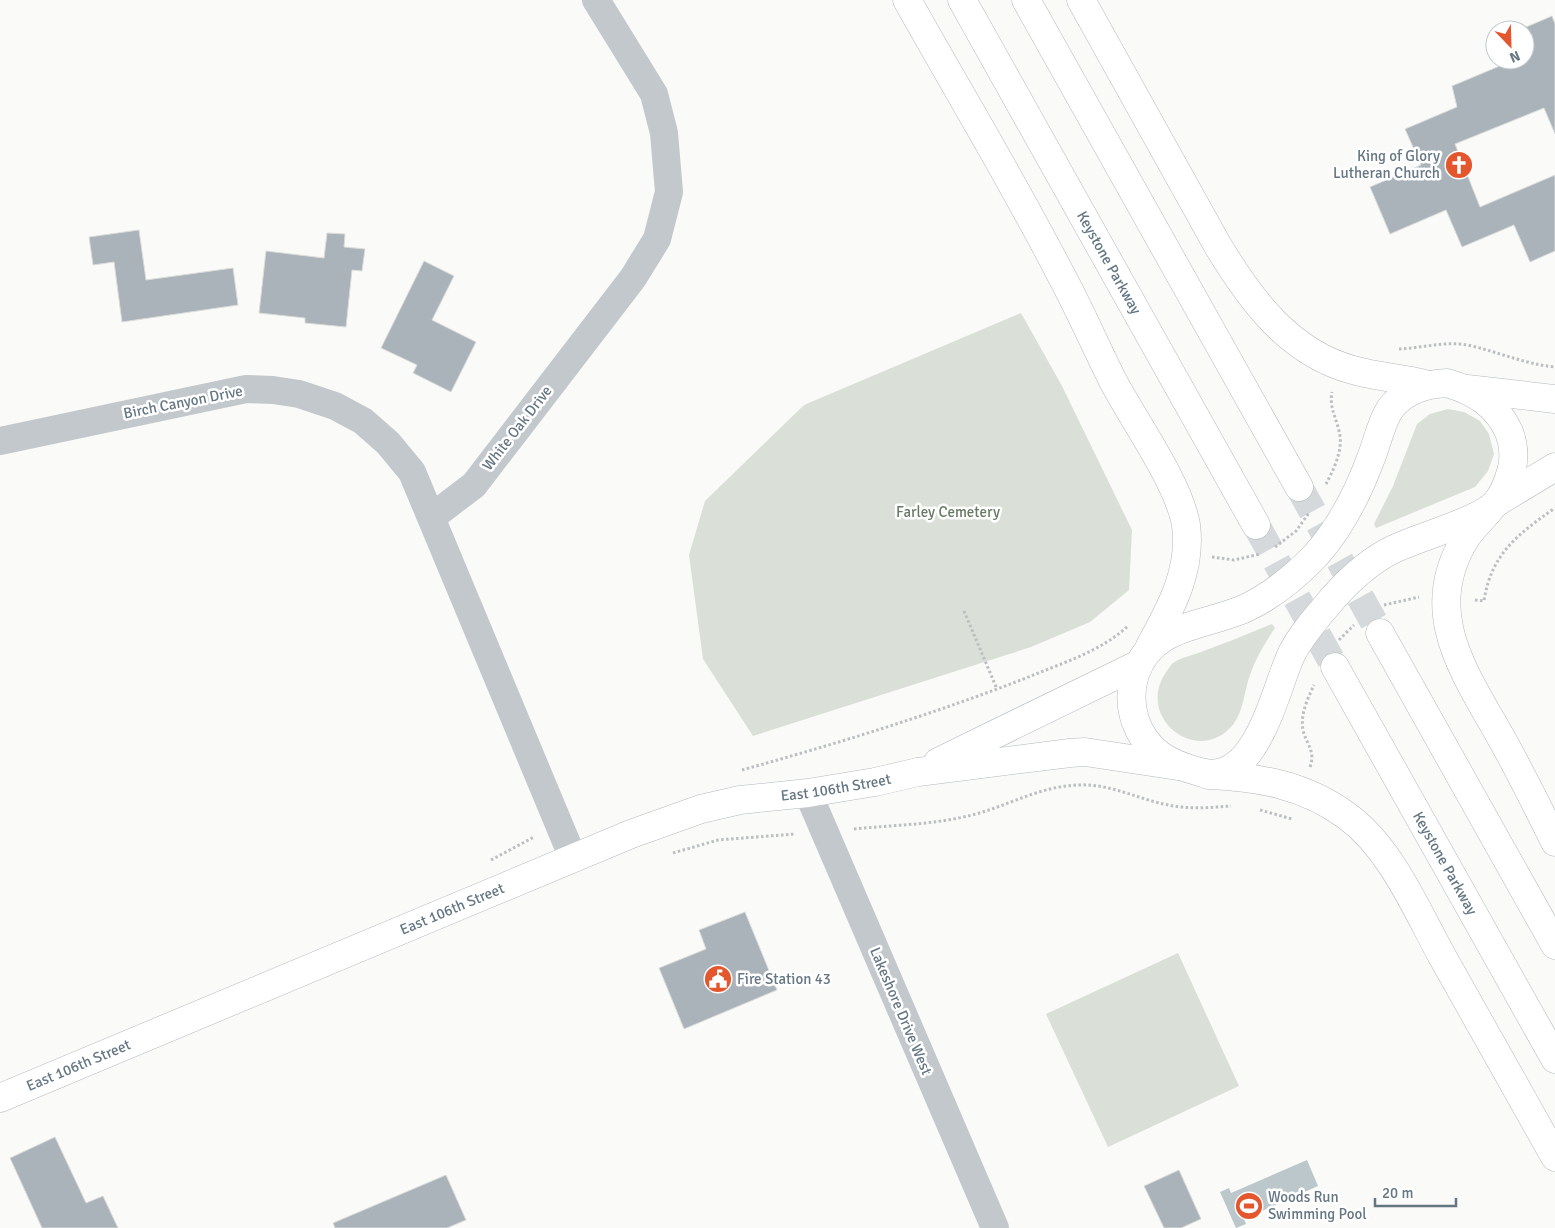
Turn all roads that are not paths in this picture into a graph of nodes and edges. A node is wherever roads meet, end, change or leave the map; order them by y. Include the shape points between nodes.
1 (596, 0) edge
2 (907, 0) edge
3 (962, 0) edge
4 (1026, 0) edge
5 (1081, 0) edge
6 (1425, 384) junction
7 (1467, 389) junction
8 (1555, 399) edge
9 (0, 441) edge
10 (1555, 468) edge
11 (1299, 487) tunnel mouth
12 (1494, 504) junction
13 (432, 517) junction
14 (1256, 525) tunnel mouth
15 (1380, 633) tunnel mouth
16 (1145, 655) junction
17 (1335, 667) tunnel mouth
18 (1178, 766) junction
19 (918, 772) junction
20 (1208, 775) junction
21 (808, 793) junction
22 (1555, 842) edge
23 (573, 858) junction
24 (1555, 945) edge
25 (1555, 1059) edge
26 (0, 1098) edge
27 (1555, 1157) edge
28 (995, 1228) edge

1 - 13 street, White Oak Drive via 654,94 664,134 669,192 656,239 633,278 474,485
2 - 16 main road via 1060,272 1178,501 1186,525 1184,569 1175,597
3 - 14 main road, Keystone Parkway
4 - 11 main road
5 - 6 main road via 1218,246 1262,312 1297,342 1339,366
6 - 7 main road via 1447,383
6 - 16 main road, East 106th Street via 1408,393 1390,409 1346,513 1321,548 1294,576 1260,601 1224,617 1189,626
7 - 8 main road
7 - 12 main road via 1489,403 1508,430 1513,445 1514,462 1509,480
9 - 13 street, Birch Canyon Drive via 246,389 299,394 336,406 363,421 388,443 412,472
10 - 12 main road
12 - 20 main road via 1470,518 1395,548 1351,580 1301,638 1262,734 1253,748 1232,767
12 - 22 main road via 1460,548 1448,581 1446,618 1449,634 1466,674
13 - 23 street
15 - 24 main road
16 - 18 main road via 1131,687 1139,731 1158,756
16 - 19 main road, East 106th Street
17 - 25 main road, Keystone Parkway
18 - 19 main road, East 106th Street via 1085,752
18 - 20 main road
19 - 21 main road, East 106th Street
20 - 27 main road via 1249,777 1302,790 1347,816 1375,842
21 - 23 main road, East 106th Street via 740,800 701,810 657,823
21 - 28 street, Lakeshore Drive West
23 - 26 main road, East 106th Street

